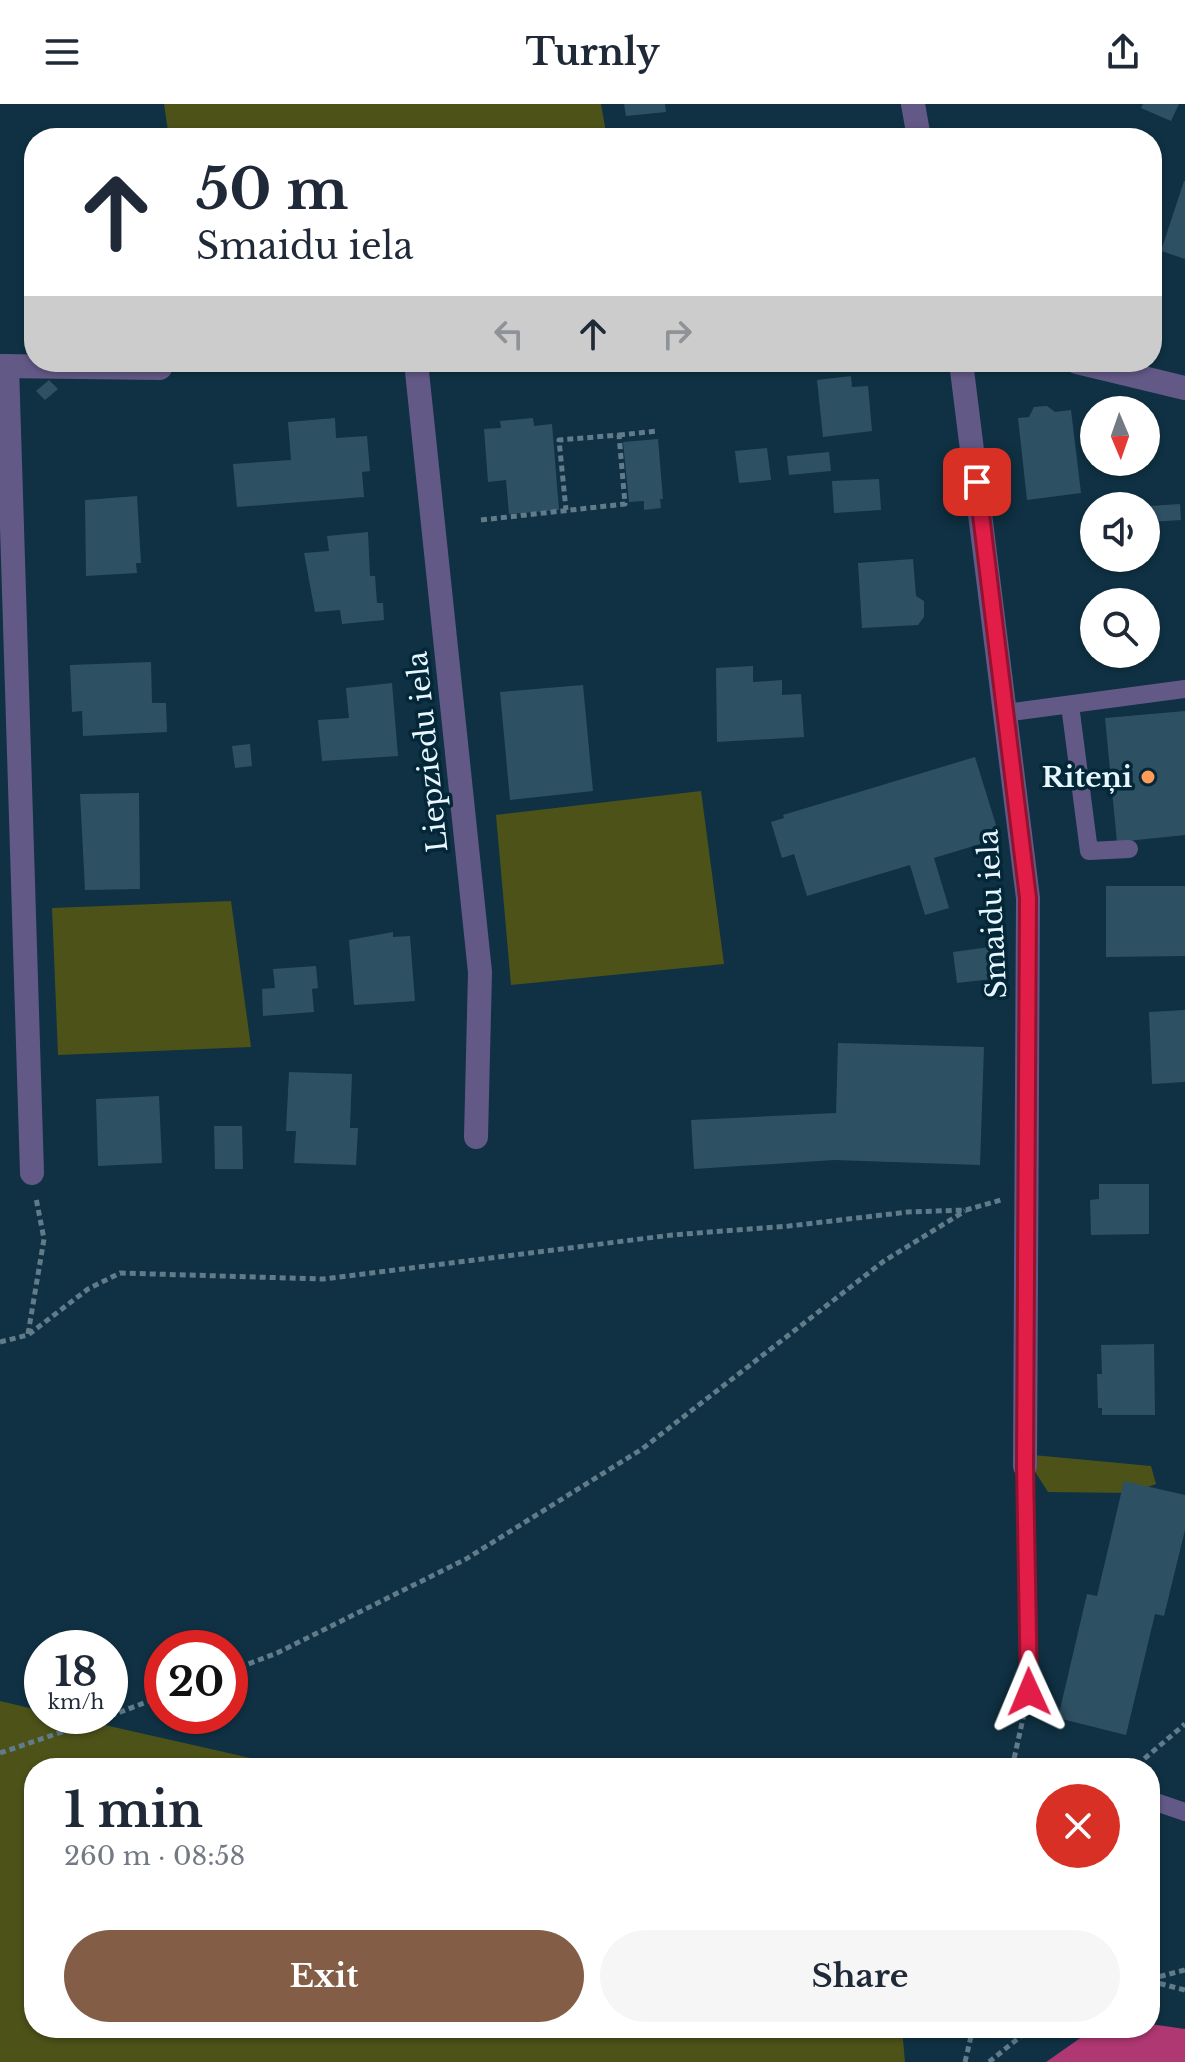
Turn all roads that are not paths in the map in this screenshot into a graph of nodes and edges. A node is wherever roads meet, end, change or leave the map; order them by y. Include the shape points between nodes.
1 (913, 104) edge
2 (917, 128) edge
3 (4, 366) edge
4 (24, 366) edge
5 (417, 372) edge
6 (962, 372) edge
7 (1119, 372) edge
8 (1185, 388) edge
9 (1185, 689) edge
10 (1070, 705) junction
11 (1005, 713) junction
12 (1129, 849) dead end
13 (476, 1137) dead end
14 (32, 1173) road end
15 (1025, 1466) joint
16 (1029, 1692) road end
17 (1160, 1803) edge
18 (1185, 1812) edge

1 - 2 street
3 - 4 street
3 - 14 street
5 - 13 street, Liepziedu iela via 480,972
6 - 11 street, Smaidu iela
7 - 8 street
9 - 10 lane
10 - 11 lane
10 - 12 lane via 1089,851
11 - 15 street, Smaidu iela via 1028,898
15 - 16 lane
17 - 18 lane

